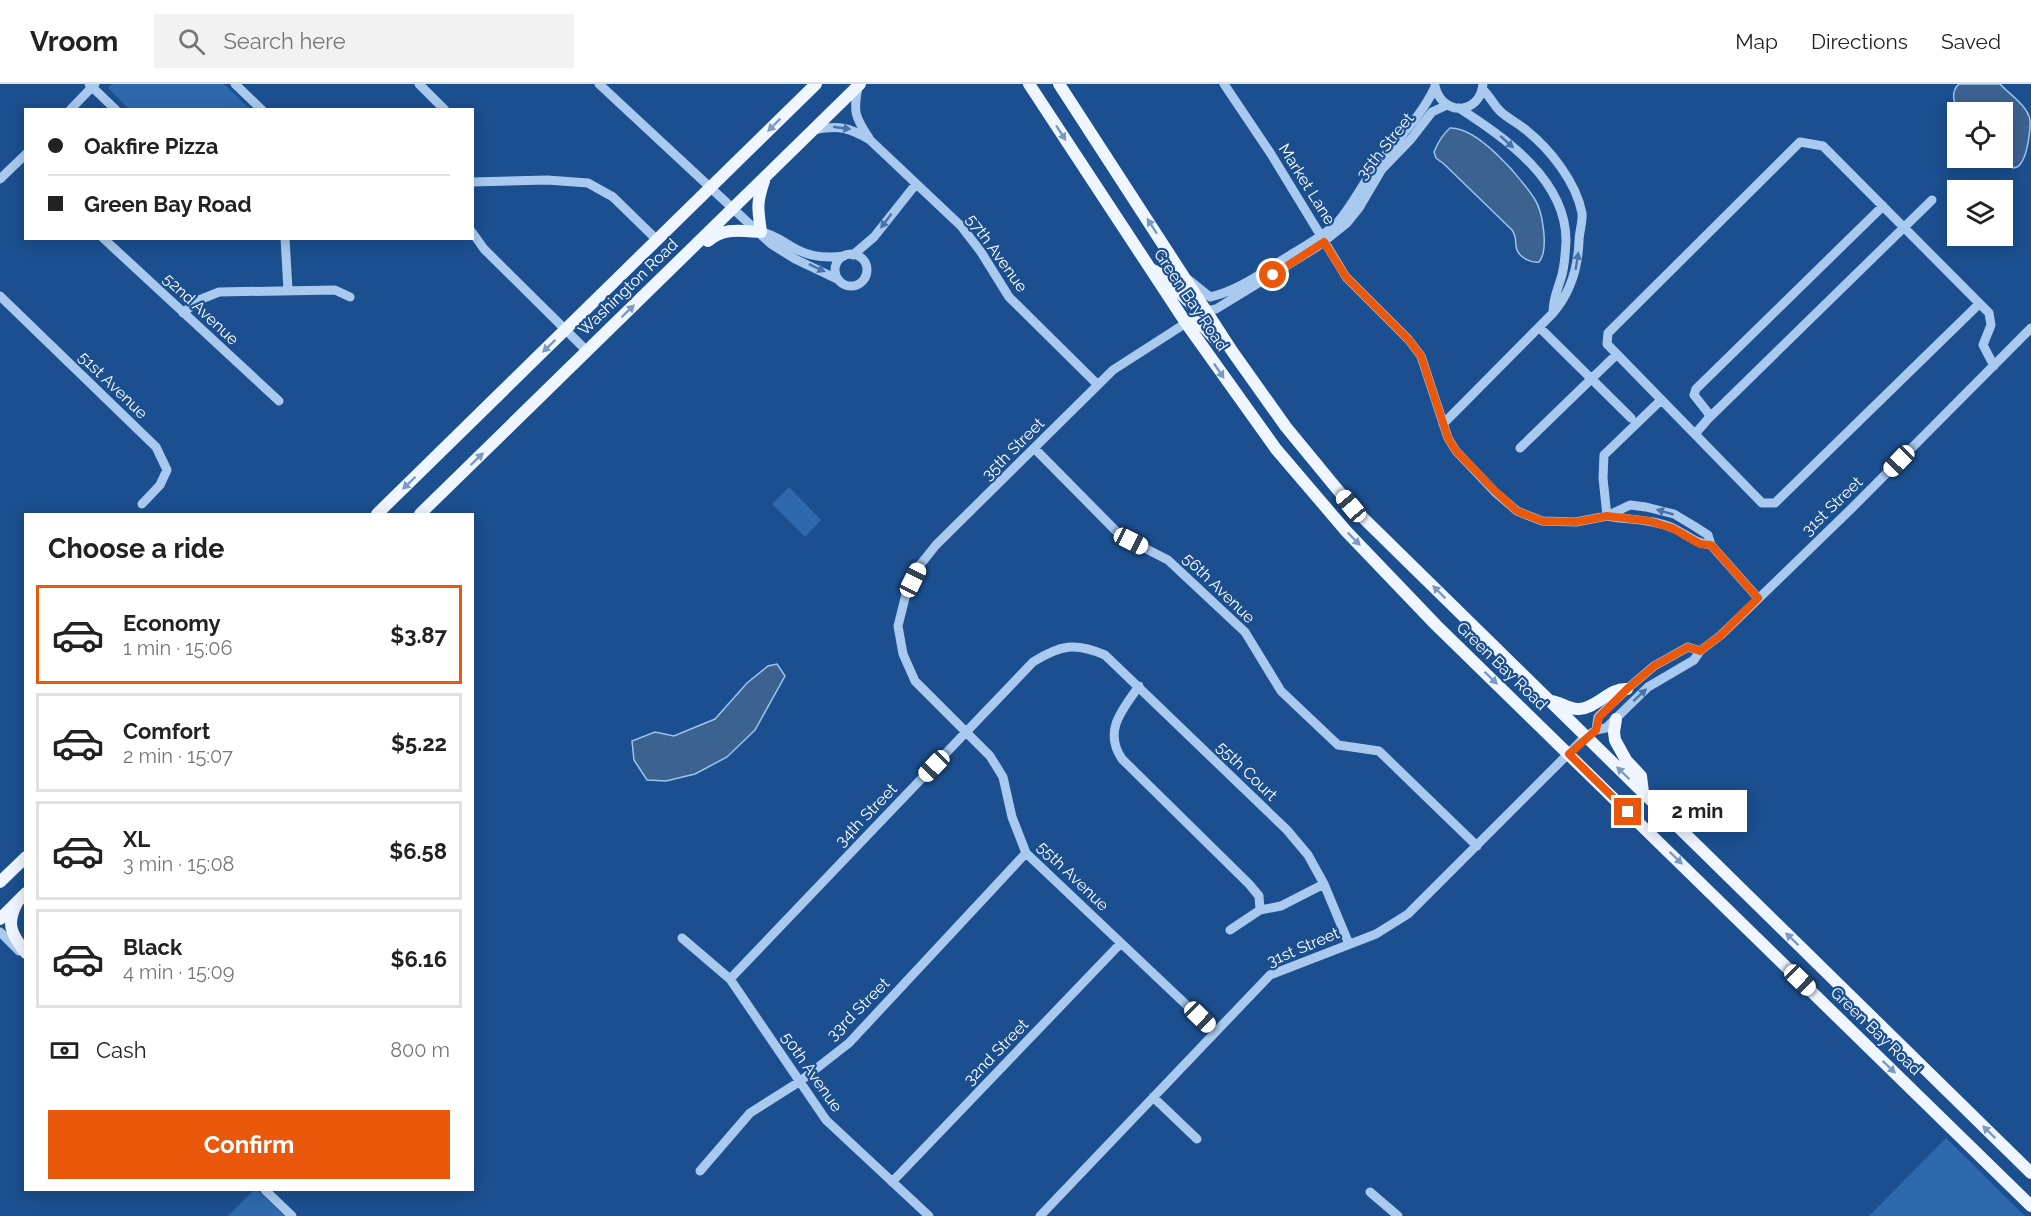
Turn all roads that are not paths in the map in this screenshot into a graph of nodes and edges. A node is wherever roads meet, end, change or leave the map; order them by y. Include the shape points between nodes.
1 (236, 84) edge
2 (419, 84) edge
3 (599, 84) edge
4 (816, 84) edge
5 (858, 84) edge
6 (1029, 84) edge
7 (1224, 84) edge
8 (92, 85) edge
9 (1060, 85) edge
10 (1483, 85) edge
11 (1435, 86) edge
12 (1447, 105) junction
13 (72, 108) edge
14 (114, 108) edge
15 (260, 108) edge
16 (443, 108) edge
17 (1458, 108) junction
18 (811, 131) junction
19 (870, 140) junction
20 (23, 160) edge
21 (765, 178) junction
22 (0, 179) edge
23 (474, 182) edge
24 (916, 184) junction
25 (711, 189) junction
26 (1932, 200) dead end
27 (1883, 206) junction
28 (732, 209) junction
29 (1904, 227) junction
30 (761, 232) junction
31 (474, 235) edge
32 (874, 237) junction
33 (1323, 239) junction
34 (105, 240) edge
35 (285, 240) edge
36 (657, 240) junction
37 (848, 255) junction
38 (866, 265) junction
39 (1152, 270) junction
40 (669, 271) junction
41 (1184, 276) junction
42 (839, 280) junction
43 (288, 290) junction
44 (0, 296) edge
45 (350, 297) dead end
46 (1979, 304) junction
47 (1205, 311) junction
48 (183, 313) junction
49 (1553, 313) junction
50 (1186, 323) junction
51 (1539, 327) junction
52 (2031, 328) edge
53 (566, 330) junction
54 (587, 351) junction
55 (1232, 351) junction
56 (1616, 355) junction
57 (1994, 366) junction
58 (1592, 378) junction
59 (1098, 385) junction
60 (279, 401) dead end
61 (1660, 401) junction
62 (1631, 418) dead end
63 (1708, 419) junction
64 (1443, 424) junction
65 (1695, 434) junction
66 (1520, 448) dead end
67 (1035, 449) junction
68 (142, 504) dead end
69 (378, 513) edge
70 (421, 513) edge
71 (1607, 516) junction
72 (1711, 545) junction
73 (1758, 598) junction
74 (898, 626) joint
75 (1088, 648) joint
76 (1700, 651) junction
77 (1139, 686) junction
78 (1627, 689) junction
79 (1549, 701) junction
80 (1616, 719) junction
81 (966, 733) junction
82 (1590, 733) junction
83 (1569, 754) junction
84 (1643, 793) junction
85 (1477, 846) junction
86 (1026, 854) junction
87 (24, 859) edge
88 (0, 882) edge
89 (1324, 884) junction
90 (22, 897) edge
91 (1260, 910) junction
92 (0, 919) edge
93 (1230, 930) dead end
94 (0, 932) edge
95 (682, 938) dead end
96 (1121, 943) junction
97 (1349, 944) junction
98 (24, 951) edge
99 (24, 953) edge
100 (730, 979) junction
101 (1215, 1032) junction
102 (799, 1082) junction
103 (1153, 1097) junction
104 (1197, 1139) dead end
105 (700, 1171) dead end
106 (2031, 1173) edge
107 (892, 1182) junction
108 (266, 1191) edge
109 (1370, 1192) dead end
110 (2031, 1206) edge
111 (292, 1216) edge
112 (928, 1216) edge
113 (1040, 1216) edge
114 (1398, 1216) edge

1 - 15 street
2 - 16 street
3 - 25 street
4 -> 25 main road, Washington Road
5 - 18 main road, Washington Road
5 - 19 street, 57th Avenue via 854,111
6 -> 39 main road, Green Bay Road
7 - 33 street, Market Lane
8 - 13 street
8 - 14 street
41 -> 9 main road, Green Bay Road
10 - 17 street via 1474,103
49 -> 10 street via 1566,297 1578,259 1582,215 1562,170 1528,132 1499,110
11 - 12 street
11 - 33 street, 35th Street via 1428,104 1376,165
12 - 17 street
12 - 33 street, 35th Street via 1432,112 1382,169 1353,216
17 -> 49 street via 1513,148 1546,183 1557,201 1566,240
18 -> 19 street, 57th Avenue via 833,126 855,130
18 - 21 main road, Washington Road
19 - 24 street, 57th Avenue
20 - 22 street
21 - 28 main road, Washington Road
21 - 30 main road via 757,205
23 - 36 street via 588,183 613,197
24 -> 32 street
24 - 59 street, 57th Avenue via 970,236 1009,297
25 - 28 street
25 - 36 main road, Washington Road
26 - 29 street
27 - 29 street
27 - 56 street via 1823,146 1800,142 1608,333 1606,344
27 - 63 street via 1696,389 1694,395 1709,414
28 - 30 street
28 - 40 main road, Washington Road
29 - 46 street
29 - 63 street
30 - 37 street via 808,254 829,258
30 - 40 main road via 733,230 716,235
30 -> 42 street via 785,253
31 - 53 street
32 - 37 street
32 - 38 street
33 - 41 street, 35th Street via 1222,295 1210,297
33 - 47 street, 35th Street via 1216,309
33 - 64 street, Market Lane via 1346,277 1421,356
34 - 48 street, 52nd Avenue
35 - 43 street
36 - 53 main road, Washington Road
37 - 38 street via 861,258
37 - 42 street via 836,267
38 - 42 street via 861,283 847,285
39 - 47 main road via 1168,279 1191,305
39 - 50 main road, Green Bay Road
54 -> 40 main road, Washington Road
41 - 47 main road, Green Bay Road
43 - 45 street via 336,290
43 - 48 street via 219,292 199,300
44 - 68 street, 51st Avenue via 156,447 167,470 160,485
46 - 57 street via 1989,313 1991,325 1983,345
46 - 65 street via 1775,503 1762,503
47 - 55 main road, Green Bay Road
48 - 60 street, 52nd Avenue
49 - 51 street
50 - 55 main road via 1197,320 1217,342
50 - 59 street, 35th Street via 1113,370
50 -> 83 main road, Green Bay Road via 1276,449 1346,531
51 - 58 street
51 - 64 street
52 - 57 street, 31st Street
53 - 54 street
53 -> 69 main road, Washington Road
70 -> 54 main road, Washington Road
79 -> 55 main road, Green Bay Road via 1351,506 1286,427
56 - 58 street
56 - 61 street
57 - 73 street, 31st Street
58 - 62 street
58 - 66 street
59 - 67 street, 35th Street
61 - 65 street
61 - 71 street via 1604,455 1602,478
63 - 65 street
64 - 71 street, Market Lane via 1456,451 1517,511 1542,521 1576,522
67 - 74 street, 35th Street via 922,563 906,594
67 - 85 street, 56th Avenue via 1121,536 1168,560 1245,632 1281,691 1338,745 1379,751
71 - 72 street, Market Lane via 1649,521 1672,528 1700,544
72 -> 71 street, Market Lane via 1708,535 1674,514 1630,506
72 - 73 street, Market Lane
73 - 76 street, 31st Street
74 - 81 street, 55th Avenue via 903,654 915,681
75 - 77 street, 55th Court via 1105,655
75 - 81 street, 34th Street via 1072,646 1050,651 1034,662
76 - 78 street, 31st Street via 1688,647 1654,666
80 -> 76 street, 31st Street via 1648,687 1694,660
77 - 89 street, 55th Court via 1287,830 1308,855
77 - 91 street via 1114,728 1116,750 1249,884 1258,896
78 - 79 main road via 1619,688 1579,709
78 - 82 street, 31st Street via 1599,717
79 - 82 main road, Green Bay Road
80 - 82 street, 31st Street via 1606,728
80 - 84 main road via 1615,740 1641,776
81 - 86 street, 55th Avenue via 990,756 1003,777
81 - 100 street, 34th Street
82 - 83 street, 31st Street
84 -> 82 main road, Green Bay Road
83 - 85 street, 31st Street
83 -> 110 main road, Green Bay Road
106 -> 84 main road, Green Bay Road
85 - 97 street, 31st Street via 1408,914 1376,934
86 - 96 street, 55th Avenue
86 - 102 street, 33rd Street via 849,1043
87 - 88 main road
89 - 91 street via 1281,906
89 - 97 street, 55th Court
90 - 92 main road
90 - 98 main road via 11,915 10,926
91 - 93 street
94 - 99 street
95 - 100 street, 50th Avenue
96 - 101 street, 55th Avenue
96 - 107 street, 32nd Street
97 - 101 street, 31st Street via 1270,975
100 - 102 street, 50th Avenue
101 - 103 street, 31st Street
102 - 105 street, 33rd Street via 750,1113
102 - 107 street, 50th Avenue via 826,1120
103 - 104 street
103 - 113 street, 31st Street
107 - 112 street, 50th Avenue
108 - 111 street
109 - 114 street

